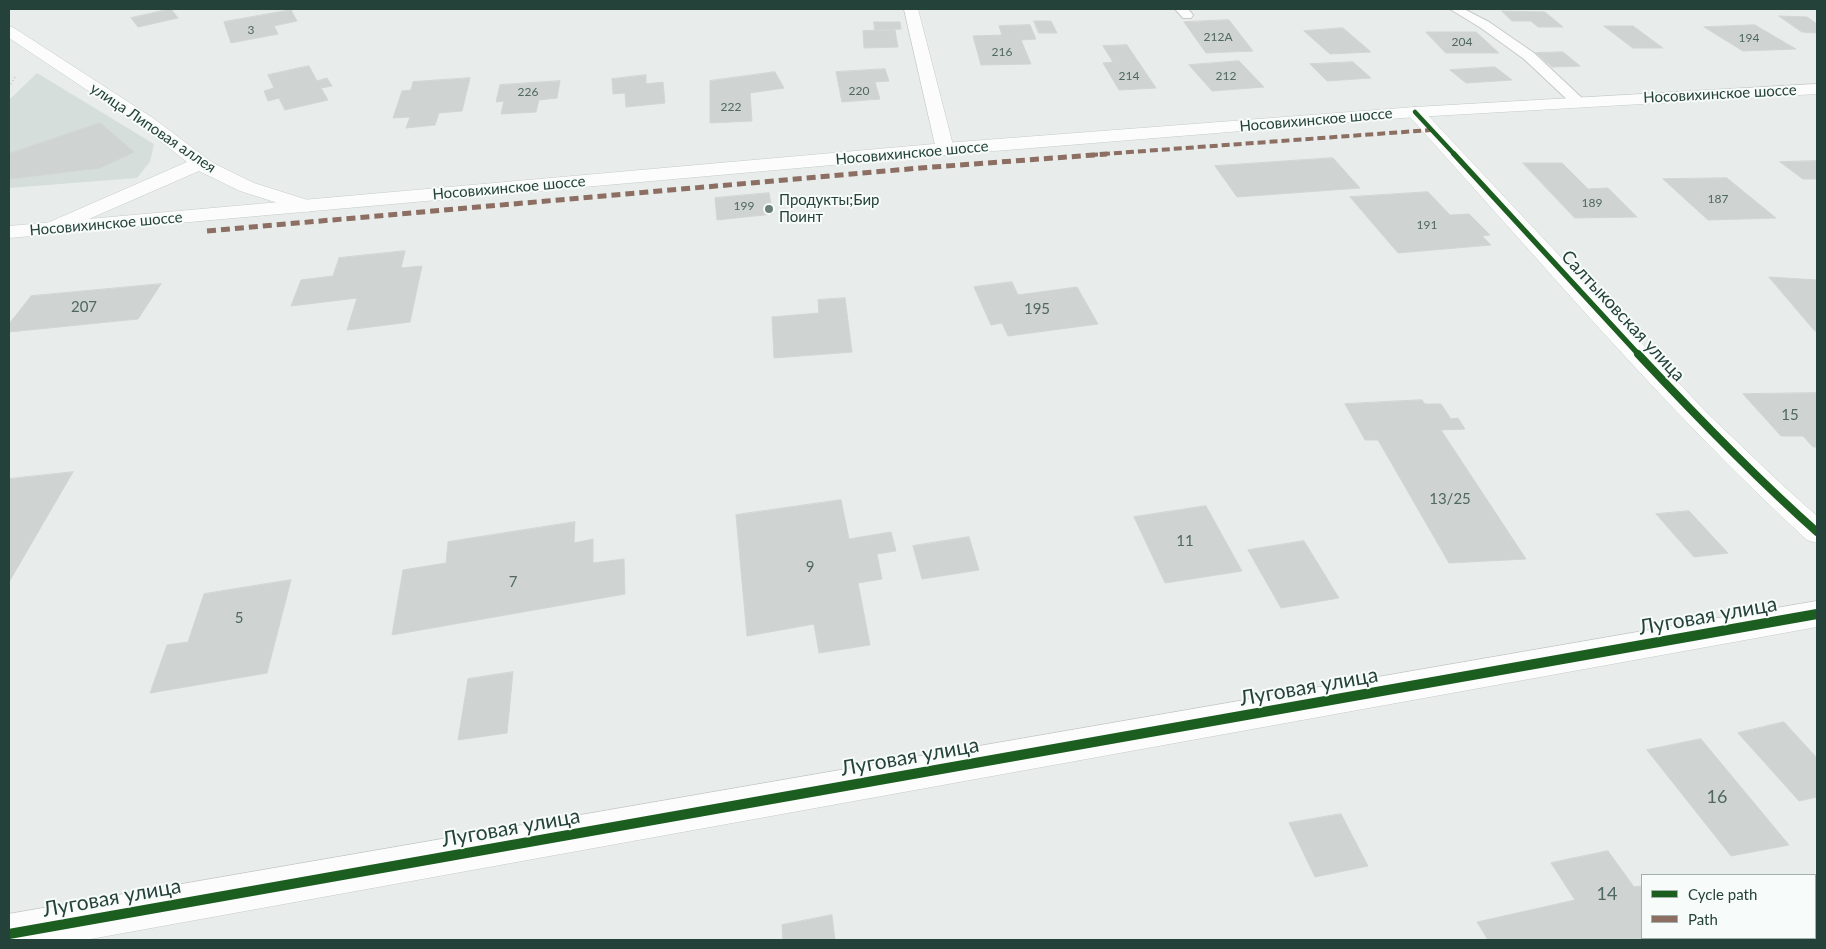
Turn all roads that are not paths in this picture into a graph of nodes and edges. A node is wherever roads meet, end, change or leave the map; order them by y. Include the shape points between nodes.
1 (911, 9) edge
2 (1456, 9) edge
3 (9, 31) edge
4 (1817, 89) edge
5 (1578, 102) junction
6 (1415, 112) junction
7 (945, 150) junction
8 (200, 163) junction
9 (307, 206) junction
10 (52, 228) junction
11 (12, 232) edge
12 (1817, 532) edge
13 (1817, 614) edge
14 (9, 934) edge

1 - 7 street
2 - 5 lane via 1529,56
3 - 8 street, улица Липовая аллея via 147,122
4 - 5 street, Носовихинское шоссе
5 - 6 street, Носовихинское шоссе
6 - 7 street, Носовихинское шоссе
6 - 12 street, Салтыковская улица via 1698,419
7 - 9 street, Носовихинское шоссе
8 - 9 street, улица Липовая аллея via 247,187
8 - 10 street
9 - 10 street, Носовихинское шоссе
10 - 11 street, Носовихинское шоссе
13 - 14 street, Луговая улица

